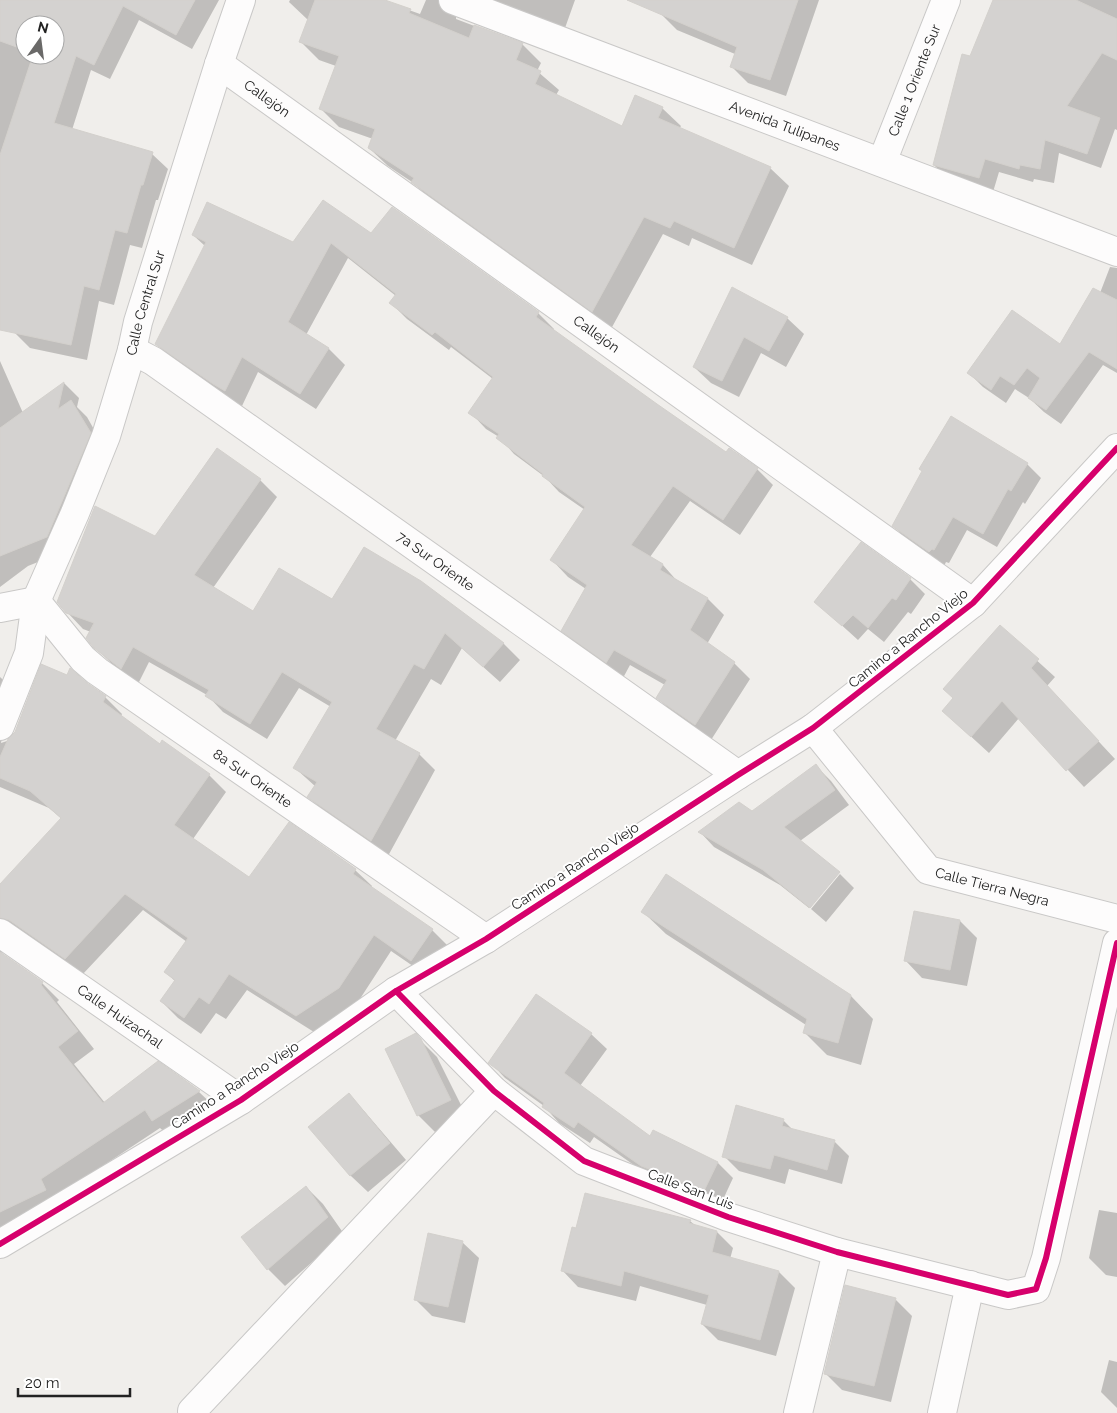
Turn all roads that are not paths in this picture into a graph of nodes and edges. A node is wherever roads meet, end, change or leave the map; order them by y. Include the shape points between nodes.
1 (241, 0) edge
2 (453, 0) edge
3 (946, 0) edge
4 (219, 64) junction
5 (882, 162) junction
6 (1117, 252) edge
7 (132, 350) junction
8 (1117, 448) edge
9 (36, 601) junction
10 (973, 603) junction
11 (0, 608) edge
12 (0, 726) edge
13 (814, 728) junction
14 (738, 774) junction
15 (1117, 919) edge
16 (0, 934) edge
17 (486, 939) junction
18 (1117, 943) edge
19 (396, 991) junction
20 (494, 1091) junction
21 (241, 1100) junction
22 (0, 1244) edge
23 (837, 1252) junction
24 (970, 1285) junction
25 (192, 1410) dead end
26 (798, 1413) edge
27 (942, 1413) edge

1 - 4 street, Calle Central Sur
2 - 5 street, Avenida Tulipanes
3 - 5 street, Calle 1 Oriente Sur
4 - 7 street, Calle Central Sur
4 - 10 street, Callejón
5 - 6 street, Avenida Tulipanes
7 - 9 street, Calle Central Sur via 106,436
7 - 14 street, 7a Sur Oriente via 153,361
8 - 10 street, Camino a Rancho Viejo
9 - 11 street
9 - 12 street via 30,653
9 - 17 street, 8a Sur Oriente via 82,659 97,671
10 - 13 street, Camino a Rancho Viejo
13 - 14 street, Camino a Rancho Viejo
13 - 15 street, Calle Tierra Negra via 928,870
14 - 17 street, Camino a Rancho Viejo
16 - 21 street, Calle Huizachal
17 - 19 street, Camino a Rancho Viejo
18 - 24 street, Calle San Luis via 1036,1290 1008,1295
19 - 20 street, Calle San Luis
19 - 21 street, Camino a Rancho Viejo
20 - 23 street, Calle San Luis via 584,1161 728,1217
20 - 25 street
21 - 22 street, Camino a Rancho Viejo
23 - 24 street, Calle San Luis
23 - 26 street
24 - 27 street

